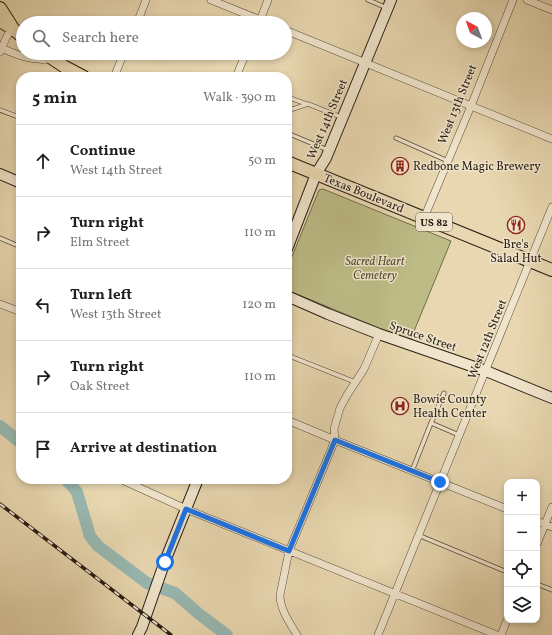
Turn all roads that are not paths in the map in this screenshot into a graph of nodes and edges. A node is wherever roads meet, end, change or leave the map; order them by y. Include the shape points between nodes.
1 (146, 0) edge
2 (211, 0) edge
3 (268, 0) edge
4 (368, 0) edge
5 (513, 0) edge
6 (527, 0) edge
7 (389, 4) edge
8 (0, 8) edge
9 (552, 10) edge
10 (140, 16) edge
11 (248, 16) edge
12 (261, 16) edge
13 (0, 21) edge
14 (12, 28) junction
15 (16, 31) edge
16 (292, 33) edge
17 (1, 50) edge
18 (16, 55) edge
19 (55, 60) edge
20 (121, 60) edge
21 (243, 60) edge
22 (365, 64) junction
23 (75, 72) edge
24 (116, 72) edge
25 (239, 72) edge
26 (292, 99) edge
27 (308, 104) junction
28 (471, 106) junction
29 (292, 109) edge
30 (0, 110) edge
31 (16, 116) edge
32 (342, 118) junction
33 (292, 135) edge
34 (396, 138) dead end
35 (552, 139) edge
36 (329, 151) junction
37 (448, 161) junction
38 (292, 164) edge
39 (0, 174) edge
40 (316, 174) junction
41 (16, 181) edge
42 (552, 206) edge
43 (424, 218) junction
44 (292, 230) edge
45 (0, 238) edge
46 (16, 244) edge
47 (530, 261) junction
48 (552, 270) edge
49 (292, 298) edge
50 (0, 304) edge
51 (16, 309) edge
52 (379, 334) junction
53 (292, 357) edge
54 (486, 371) junction
55 (355, 382) junction
56 (444, 393) dead end
57 (552, 398) edge
58 (292, 422) edge
59 (431, 423) junction
60 (459, 435) junction
61 (335, 440) junction
62 (412, 471) junction
63 (440, 482) junction
64 (131, 484) edge
65 (196, 484) edge
66 (552, 507) edge
67 (504, 508) edge
68 (186, 509) junction
69 (549, 525) edge
70 (418, 536) junction
71 (540, 539) edge
72 (289, 551) junction
73 (504, 571) edge
74 (540, 585) edge
75 (552, 590) edge
76 (395, 594) junction
77 (506, 623) edge
78 (138, 635) edge
79 (297, 635) edge
80 (378, 635) edge
81 (497, 635) edge
82 (501, 635) edge

1 - 10 street
2 - 11 street
3 - 12 street
4 - 7 lane
5 - 28 street, West 13th Street
6 - 9 street
7 - 22 street, West 14th Street
8 - 14 main road
13 - 14 main road
14 - 15 main road
14 - 17 street
16 - 22 street
17 - 18 street
19 - 23 main road
20 - 24 street
21 - 25 street
22 - 28 street
22 - 32 street, West 14th Street
26 - 27 lane
27 - 29 lane
27 - 32 lane
28 - 35 street
28 - 37 street, West 13th Street
30 - 31 lane
32 - 36 street, West 14th Street
33 - 36 lane
34 - 37 lane
36 - 40 street, West 14th Street
37 - 43 street, West 13th Street
38 - 40 main road, Texas Boulevard / US 82
39 - 41 street
40 - 43 main road, Texas Boulevard / US 82
40 - 44 street, West 14th Street
42 - 47 street, West 12th Street
43 - 47 main road, Texas Boulevard / US 82
45 - 46 lane
47 - 48 main road, Texas Boulevard / US 82
47 - 54 street, West 12th Street
49 - 52 street, Spruce Street
50 - 51 street
52 - 54 street, Spruce Street
52 - 55 street via 364,369
53 - 55 lane
54 - 57 street, Spruce Street
54 - 60 street, West 12th Street
55 - 61 street via 340,408 334,429
56 - 59 lane
58 - 61 street
59 - 60 lane
59 - 62 lane
60 - 63 street, West 12th Street
61 - 62 street
61 - 72 street
62 - 63 street
63 - 67 street
63 - 70 street, West 12th Street
64 - 68 street
65 - 68 street
66 - 69 street
68 - 72 street
68 - 78 street
69 - 71 street
70 - 73 lane
70 - 76 street, West 12th Street
72 - 76 street
72 - 79 street via 280,603
74 - 75 lane
76 - 80 street, West 12th Street
76 - 81 street
77 - 82 street

